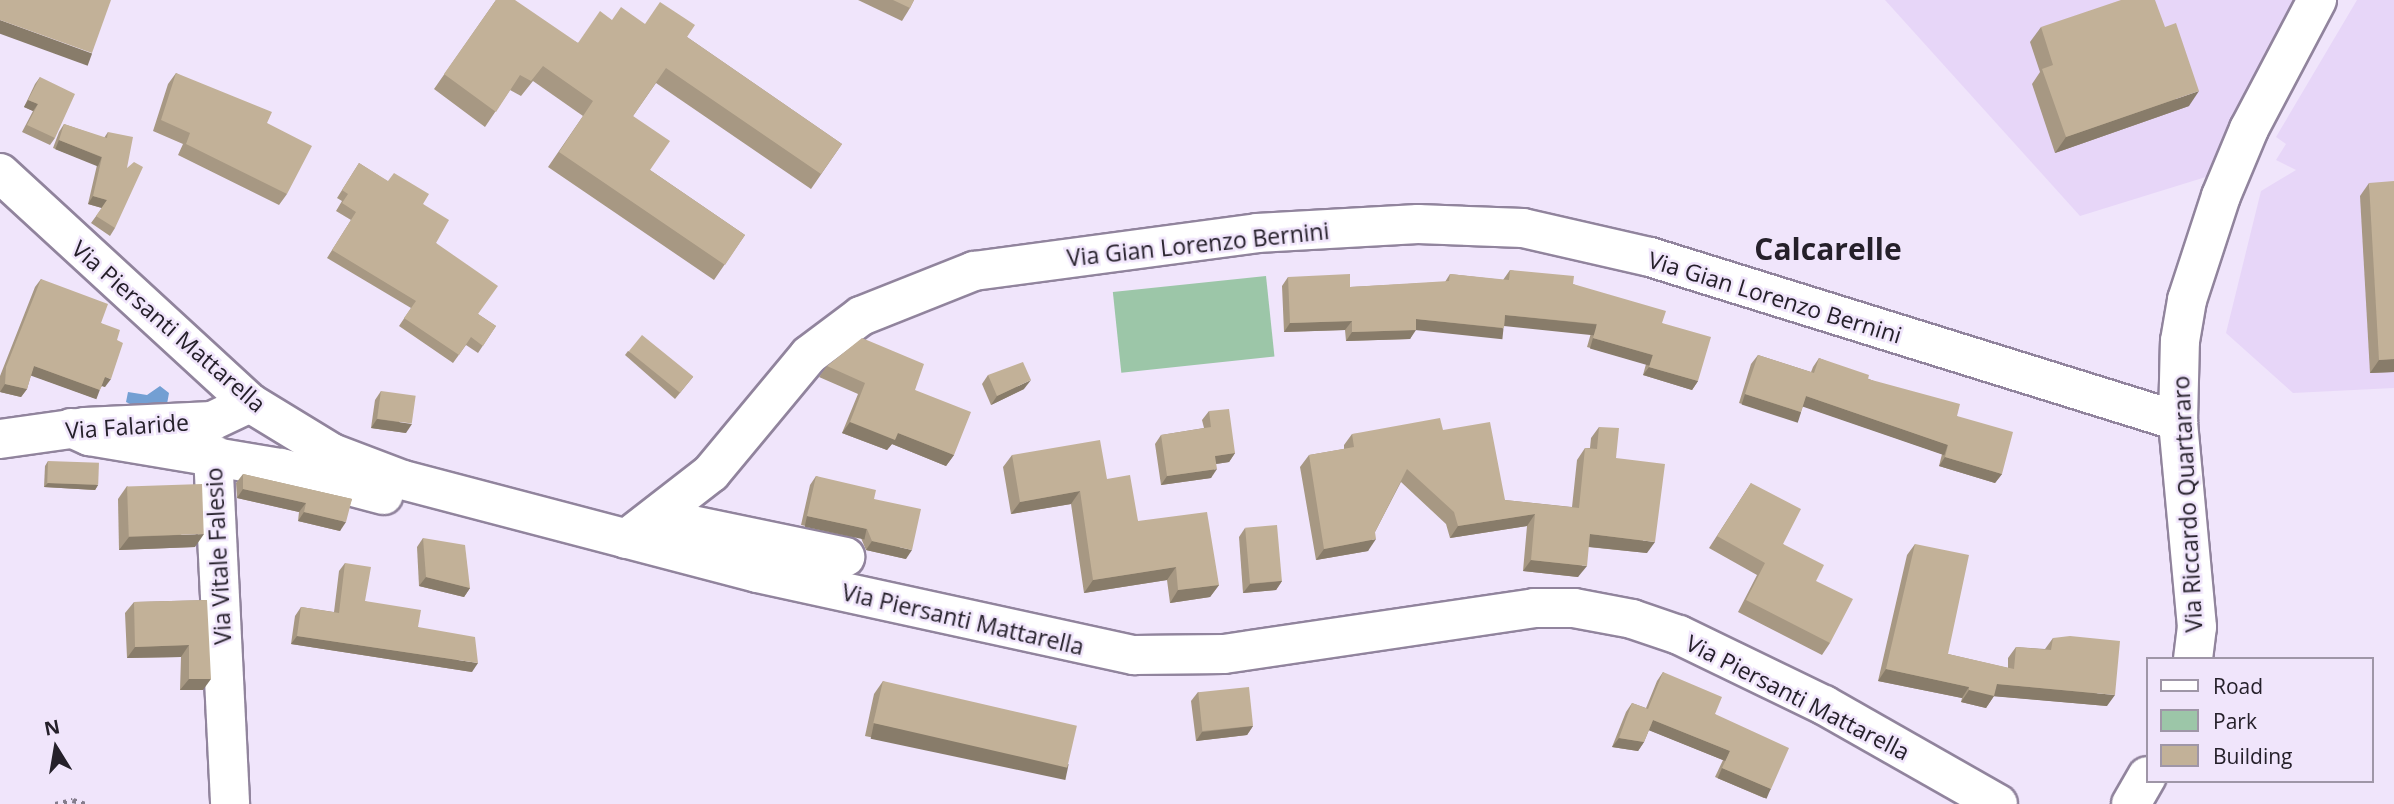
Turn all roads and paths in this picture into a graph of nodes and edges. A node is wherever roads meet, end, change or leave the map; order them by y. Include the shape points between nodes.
1 (2318, 0) edge
2 (0, 173) edge
3 (250, 403) junction
4 (2178, 421) junction
5 (71, 428) junction
6 (0, 439) edge
7 (213, 454) junction
8 (456, 495) junction
9 (663, 512) junction
10 (626, 539) junction
11 (845, 557) dead end
12 (901, 618) junction
13 (2193, 657) edge
14 (1081, 671) dead end
15 (2146, 778) edge
16 (55, 804) edge
17 (86, 804) edge
18 (230, 804) edge
19 (1998, 804) edge
20 (2131, 804) edge

1 - 4 street, Via Riccardo Quartararo via 2249,129 2197,263 2180,341
2 - 3 street, Via Piersanti Mattarella
3 - 5 street, Via Falaride via 212,421
3 - 8 street, Via Piersanti Mattarella via 358,464
4 - 9 street, Via Gian Lorenzo Bernini via 1650,257 1523,228 1418,224 1270,232 974,271 861,316 809,355 730,453
4 - 13 street, Via Riccardo Quartararo via 2197,627
5 - 6 street, Via Falaride
5 - 7 street, Via Vitale Falesio via 89,436
7 - 8 street via 403,500
7 - 18 street, Via Vitale Falesio
8 - 10 street, Via Piersanti Mattarella
9 - 10 street, Via Gian Lorenzo Bernini
9 - 11 street via 678,522
10 - 12 street, Via Piersanti Mattarella
12 - 14 street
12 - 19 street, Via Piersanti Mattarella via 1163,657 1224,654 1534,608 1595,612 1632,619 1741,663 1873,731
15 - 20 street
16 - 17 path via 73,800

